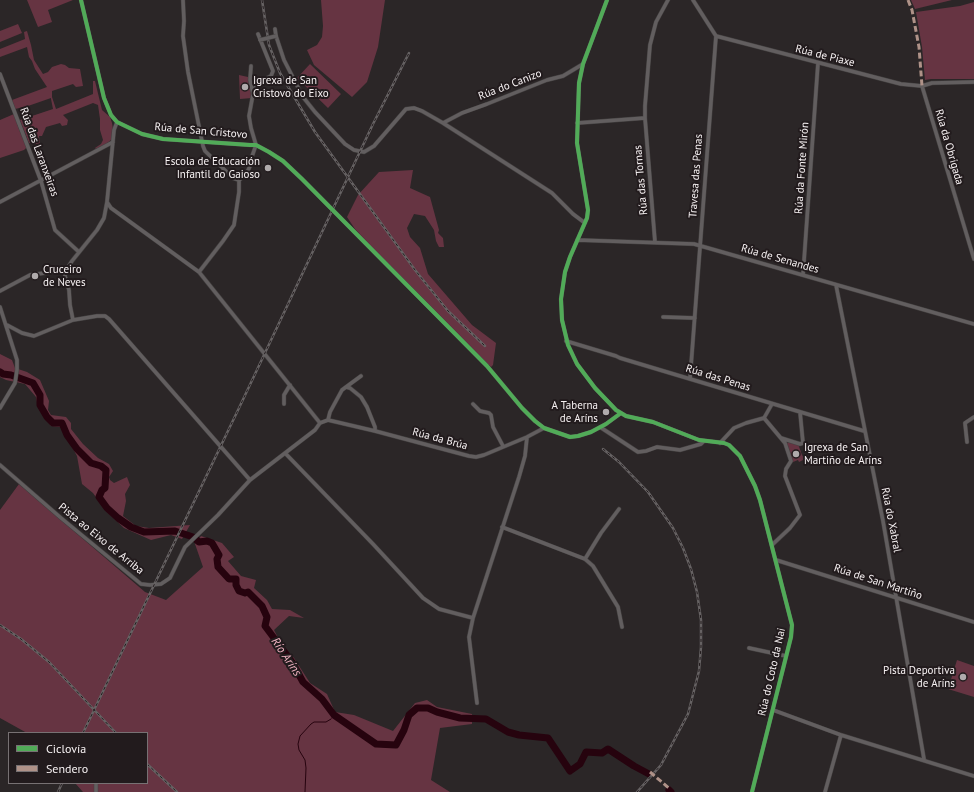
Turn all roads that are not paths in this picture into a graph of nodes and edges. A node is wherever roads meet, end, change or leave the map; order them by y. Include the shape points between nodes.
1 (81, 0) edge
2 (183, 0) edge
3 (607, 0) edge
4 (668, 0) edge
5 (693, 0) edge
6 (275, 29) dead end
7 (258, 34) dead end
8 (276, 36) junction
9 (716, 36) junction
10 (260, 40) junction
11 (818, 63) junction
12 (583, 64) junction
13 (251, 66) dead end
14 (0, 74) edge
15 (974, 82) edge
16 (922, 86) junction
17 (253, 94) junction
18 (645, 118) junction
19 (117, 122) junction
20 (443, 123) junction
21 (577, 123) junction
22 (113, 142) junction
23 (202, 142) junction
24 (256, 145) junction
25 (239, 180) junction
26 (41, 181) junction
27 (0, 202) edge
28 (107, 202) junction
29 (585, 223) junction
30 (577, 240) junction
31 (655, 242) junction
32 (700, 245) junction
33 (79, 252) junction
34 (974, 259) edge
35 (65, 272) junction
36 (199, 272) junction
37 (803, 275) junction
38 (836, 284) junction
39 (0, 291) edge
40 (0, 307) edge
41 (663, 317) dead end
42 (695, 318) junction
43 (73, 320) junction
44 (974, 324) edge
45 (6, 325) junction
46 (566, 341) junction
47 (361, 376) dead end
48 (690, 379) junction
49 (290, 385) junction
50 (346, 387) junction
51 (284, 404) dead end
52 (473, 404) dead end
53 (772, 404) junction
54 (0, 408) edge
55 (800, 412) junction
56 (621, 413) junction
57 (974, 417) edge
58 (764, 418) junction
59 (328, 420) junction
60 (320, 423) junction
61 (600, 427) junction
62 (544, 428) junction
63 (374, 431) junction
64 (864, 431) junction
65 (527, 437) junction
66 (781, 438) junction
67 (704, 441) junction
68 (720, 442) junction
69 (967, 442) dead end
70 (503, 446) junction
71 (285, 453) junction
72 (0, 465) edge
73 (250, 480) junction
74 (619, 509) dead end
75 (502, 527) junction
76 (772, 545) junction
77 (585, 560) junction
78 (776, 560) junction
79 (897, 598) junction
80 (473, 618) junction
81 (974, 622) edge
82 (622, 627) dead end
83 (749, 648) dead end
84 (786, 656) junction
85 (477, 703) dead end
86 (773, 710) junction
87 (841, 735) junction
88 (924, 759) junction
89 (974, 776) edge
90 (752, 792) edge
91 (825, 792) edge

1 - 19 street via 104,98
2 - 23 street via 182,36
3 - 12 street
4 - 18 street, Rúa das Tornas via 656,22 650,45
5 - 9 street
6 - 8 street
7 - 10 street
8 - 10 street, bridge
8 - 20 street via 284,60 303,97 335,135 354,150 364,152 374,146 406,109 422,110
9 - 11 street, Rúa de Piaxe
9 - 32 street, Travesa das Penas
10 - 17 street via 272,71 270,76 257,83
11 - 16 street, Rúa de Piaxe via 901,84
11 - 37 street, Rúa da Fonte Mirón
12 - 20 street, Rúa do Canizo via 563,76 462,113
12 - 21 street via 579,83
13 - 17 street
14 - 26 street, Rúa das Laranxeiras
15 - 16 street, Rúa de Piaxe via 932,83
16 - 34 street, Rúa da Obrigada
17 - 24 street via 249,116
18 - 21 street
18 - 31 street, Rúa das Tornas
19 - 22 street
19 - 23 street, Rúa de San Cristovo via 142,134 163,139
20 - 29 street via 552,193
21 - 29 street via 577,148 588,207
22 - 26 street
22 - 28 street
23 - 24 street, Rúa de San Cristovo
23 - 25 street via 205,151 233,178
24 - 25 street via 246,175
24 - 62 street, Rúa de San Cristovo via 283,161 302,179 487,366 522,408
25 - 36 street via 234,224
26 - 27 street
26 - 33 street, Rúa das Laranxeiras via 55,230
28 - 33 street via 104,218
28 - 36 street via 111,208
29 - 30 street
30 - 31 street, Rúa de Senandes
30 - 46 street via 566,268 561,299
31 - 32 street, Rúa de Senandes
32 - 37 street, Rúa de Senandes
32 - 42 street, Travesa das Penas
33 - 35 street
35 - 39 street via 30,275
35 - 43 street
36 - 49 street
37 - 38 street, Rúa de Senandes
38 - 44 street, Rúa de Senandes
38 - 64 street, Rúa do Xabral
40 - 45 street
41 - 42 street
42 - 48 street, Travesa das Penas
43 - 45 street via 34,336
43 - 73 street via 97,316 109,319
45 - 54 street via 17,366 15,383
46 - 48 street, Rúa das Penas
46 - 56 street via 580,369
47 - 50 street
48 - 53 street, Rúa das Penas
49 - 51 street via 284,395
49 - 60 street
50 - 59 street via 342,390
50 - 63 street via 361,397 371,417
52 - 70 street via 480,411 491,415 493,427
53 - 55 street, Rúa das Penas
53 - 58 street
55 - 64 street, Rúa das Penas
55 - 66 street via 803,443
56 - 61 street
56 - 67 street
57 - 69 street via 965,423
58 - 66 street
58 - 68 street via 734,428
59 - 60 street, Pista ao Eixo de Arriba
59 - 63 street, Rúa da Brúa
60 - 71 street, Pista ao Eixo de Arriba via 315,430
61 - 62 street via 578,436
61 - 67 street via 638,452 657,447 680,450
62 - 65 street, Rúa da Brúa
63 - 70 street, Rúa da Brúa via 470,456 484,455
64 - 79 street, Rúa do Xabral
65 - 70 street, Rúa da Brúa
65 - 75 street via 523,463
66 - 76 street via 791,461 785,476 800,515
67 - 68 street
68 - 76 street, Rúa do Coto da Nai via 738,452 743,460 760,500
71 - 73 street, Pista ao Eixo de Arriba
71 - 80 street via 423,598 439,609
72 - 73 street, Pista ao Eixo de Arriba via 141,584 150,585 161,584 170,578 186,547
74 - 77 street
75 - 77 street
75 - 80 street
76 - 78 street, Rúa do Coto da Nai
77 - 82 street via 599,574 618,607
78 - 79 street, Rúa de San Martiño
78 - 84 street, Rúa do Coto da Nai via 792,625
79 - 81 street, Rúa de San Martiño
79 - 88 street, Rúa do Xabral
80 - 85 street via 469,637
83 - 84 street, Rúa do Coto da Nai
84 - 86 street, Rúa do Coto da Nai
86 - 87 street
86 - 90 street, Rúa do Coto da Nai
87 - 88 street
87 - 91 street
88 - 89 street

